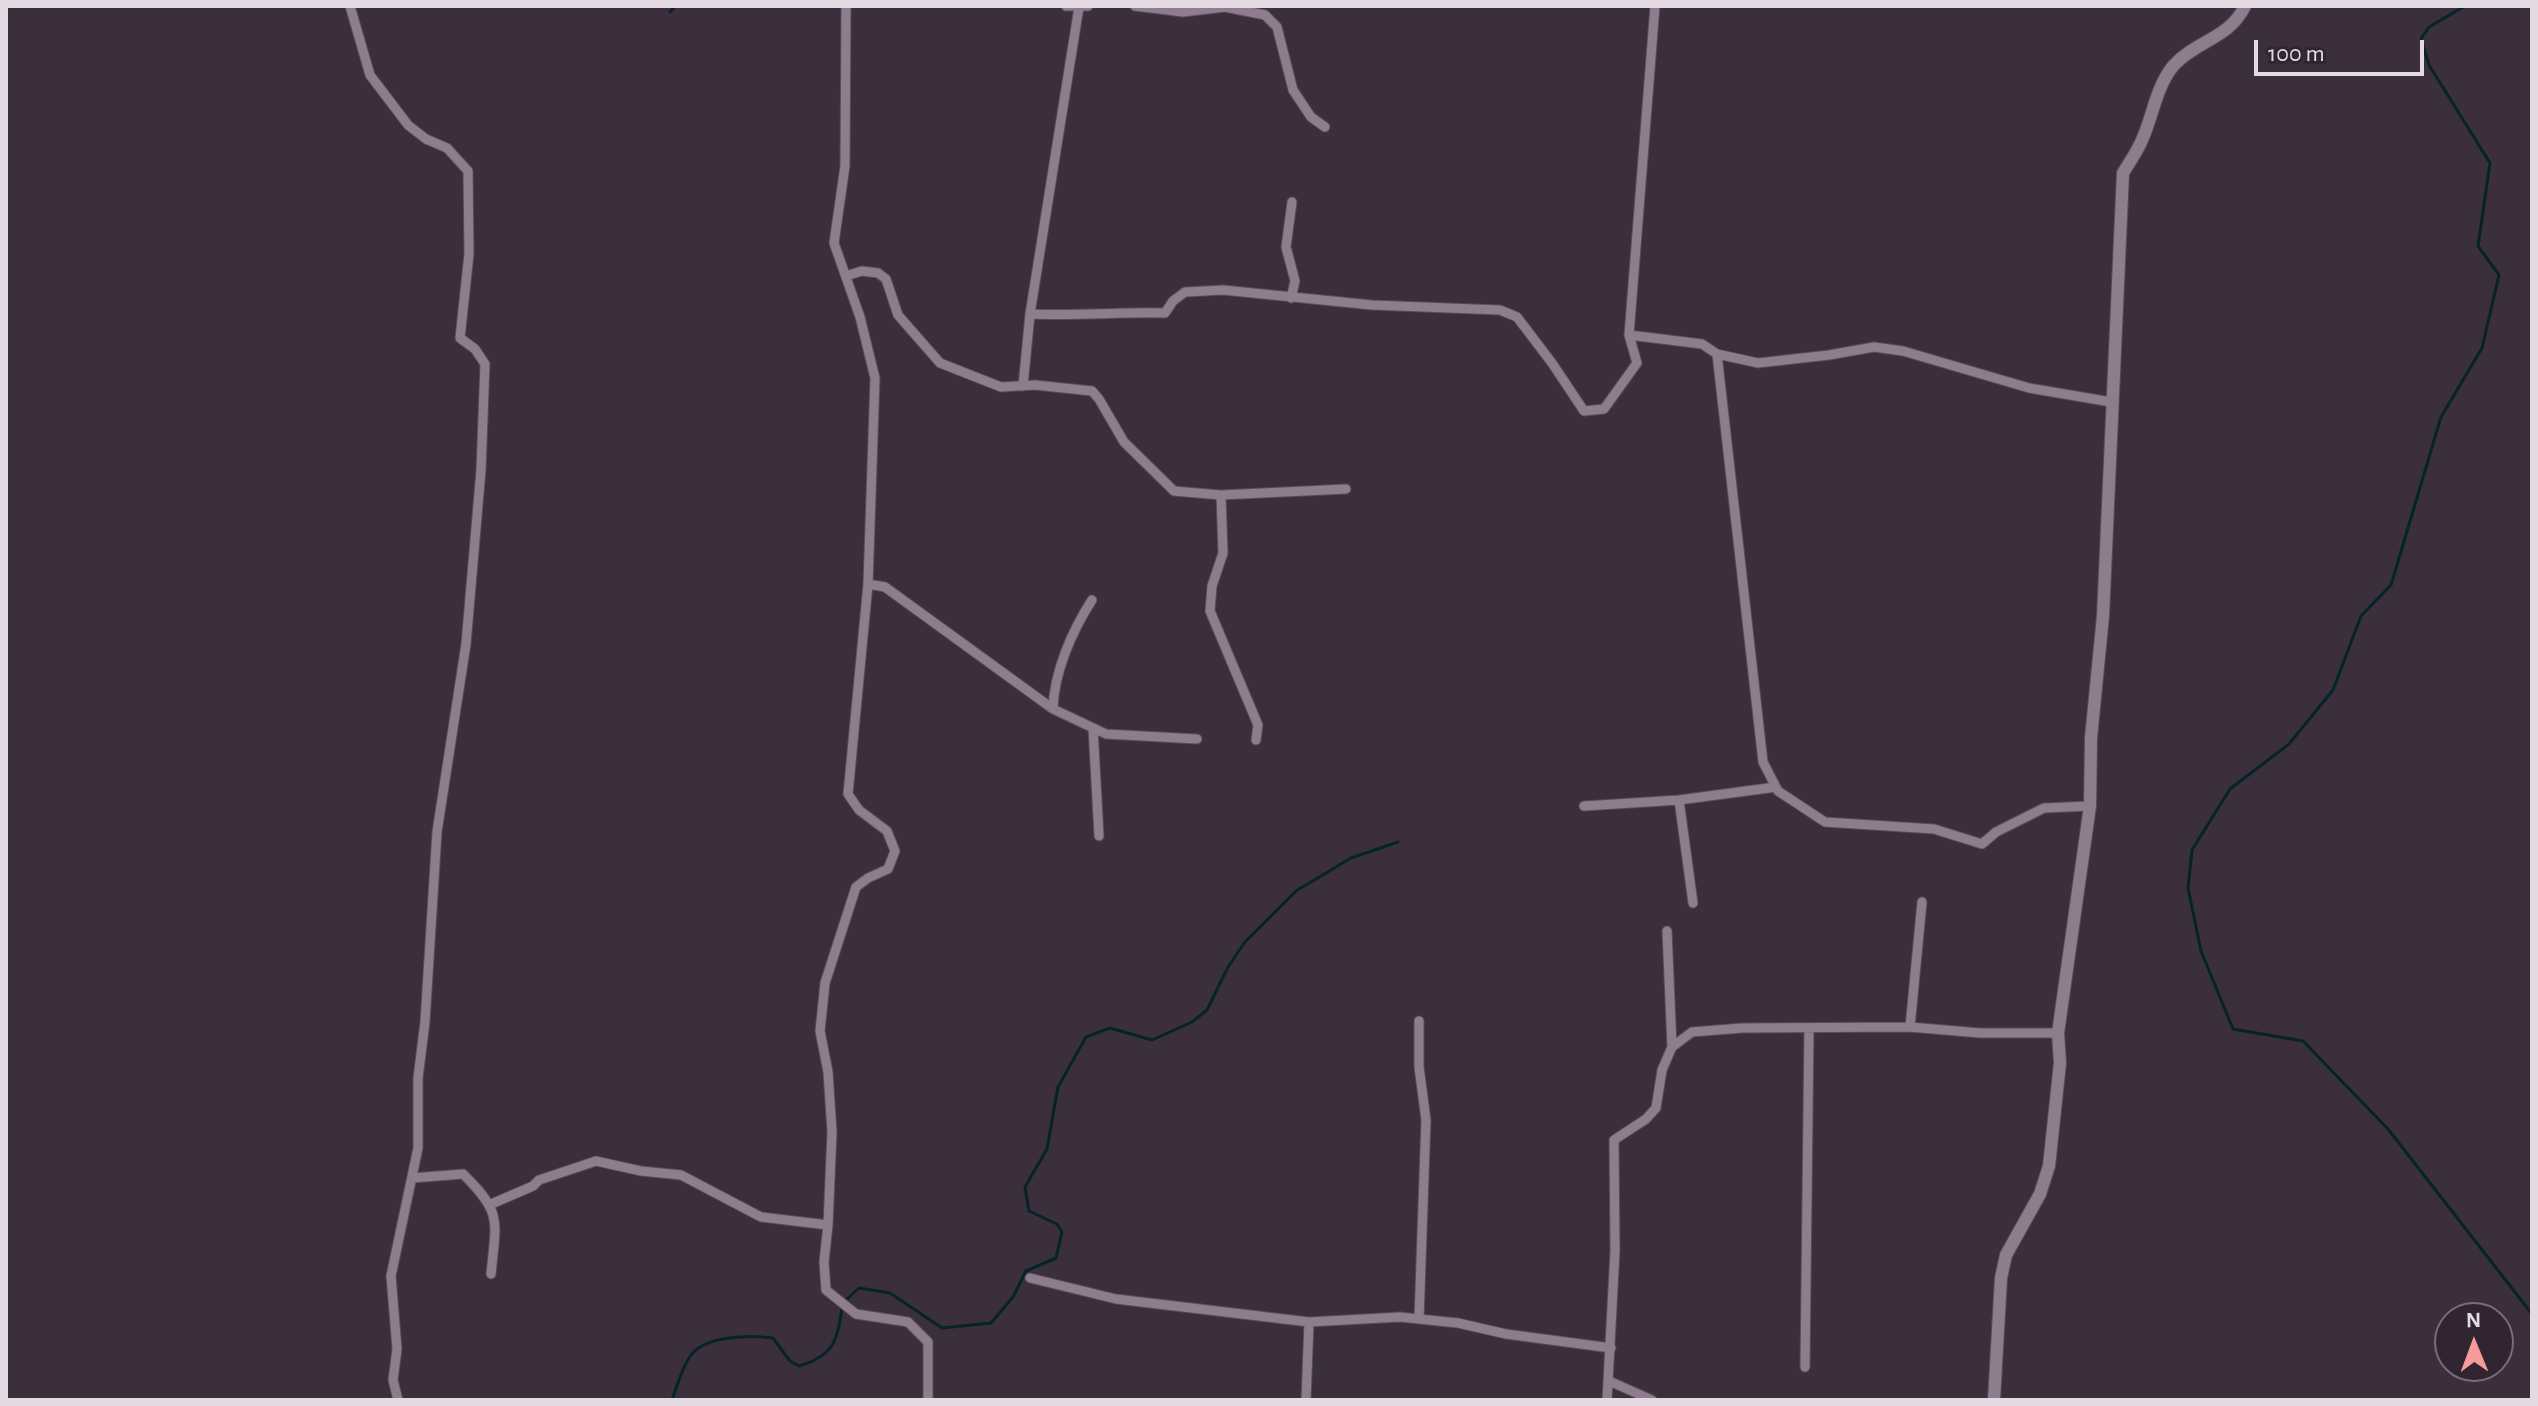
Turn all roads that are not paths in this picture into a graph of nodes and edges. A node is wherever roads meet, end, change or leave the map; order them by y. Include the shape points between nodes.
1 (350, 6) edge
2 (846, 6) edge
3 (1066, 6) edge
4 (1088, 6) edge
5 (1135, 6) edge
6 (1655, 6) edge
7 (2245, 6) edge
8 (1079, 7) edge
9 (1325, 127) dead end
10 (1292, 202) dead end
11 (846, 276) junction
12 (1291, 298) junction
13 (1030, 314) junction
14 (1629, 335) junction
15 (1717, 354) junction
16 (1023, 386) junction
17 (2111, 402) junction
18 (1346, 489) dead end
19 (1221, 495) junction
20 (868, 584) junction
21 (1092, 600) dead end
22 (1053, 709) junction
23 (1093, 728) junction
24 (1197, 739) dead end
25 (1256, 740) dead end
26 (1776, 787) junction
27 (1679, 800) junction
28 (1584, 806) dead end
29 (2090, 806) junction
30 (1099, 836) dead end
31 (1922, 902) dead end
32 (1693, 903) dead end
33 (1667, 931) dead end
34 (1419, 1021) dead end
35 (1910, 1027) junction
36 (1809, 1029) junction
37 (2058, 1033) junction
38 (1672, 1047) junction
39 (412, 1178) junction
40 (489, 1205) junction
41 (828, 1225) junction
42 (491, 1274) dead end
43 (1030, 1278) dead end
44 (1419, 1319) junction
45 (1309, 1322) junction
46 (1611, 1348) junction
47 (1805, 1367) dead end
48 (1609, 1381) junction
49 (398, 1400) edge
50 (928, 1400) edge
51 (1306, 1400) edge
52 (1607, 1400) edge
53 (1652, 1400) edge
54 (1994, 1400) edge

1 - 39 street via 370,75 408,125 447,148 468,171 469,254 460,338 485,364 466,644 437,832
2 - 11 street via 845,166 834,243
3 - 8 street
4 - 8 street
5 - 9 street via 1183,12 1225,7 1265,15 1277,27 1293,90 1311,117
6 - 14 street
7 - 17 street via 2234,24 2174,66 2123,173
8 - 13 street
10 - 12 street via 1286,247 1295,281
11 - 16 street via 862,271 886,279 898,315 940,363 1001,387
11 - 20 street via 875,378
12 - 13 street via 1223,290 1185,292 1165,313
12 - 14 street via 1500,310 1517,317 1584,411 1604,409 1637,363
13 - 16 street
14 - 15 street via 1702,344
15 - 17 street via 1758,363 1874,347 2029,388
15 - 26 street via 1763,762
16 - 19 street via 1092,391 1124,442 1174,491
17 - 29 street
18 - 19 street
19 - 25 street via 1223,553 1210,611 1258,725
20 - 22 street via 885,587
20 - 41 street via 848,794 859,810 887,831 895,851 888,869 856,887 825,983 820,1031 832,1132
21 - 22 street via 1075,627
22 - 23 street
23 - 24 street via 1106,734
23 - 30 street
26 - 27 street
26 - 29 street via 1825,822 1934,829 1982,844 2044,808
27 - 28 street
27 - 32 street
29 - 37 street
31 - 35 street
33 - 38 street
34 - 44 street via 1426,1120
35 - 36 street
35 - 37 street
36 - 38 street via 1692,1032
36 - 47 street
37 - 54 street via 2060,1063 2049,1166 2040,1194 2006,1255 2001,1278
38 - 46 street via 1656,1108 1614,1140
39 - 40 street via 463,1174
39 - 49 street via 391,1276
40 - 41 street via 539,1180 596,1161 681,1175 761,1217
40 - 42 street via 496,1219
41 - 50 street via 826,1290 856,1314 908,1322 928,1342
43 - 45 street via 1116,1299
44 - 45 street
44 - 46 street
45 - 51 street
46 - 48 street
48 - 52 street
48 - 53 street

